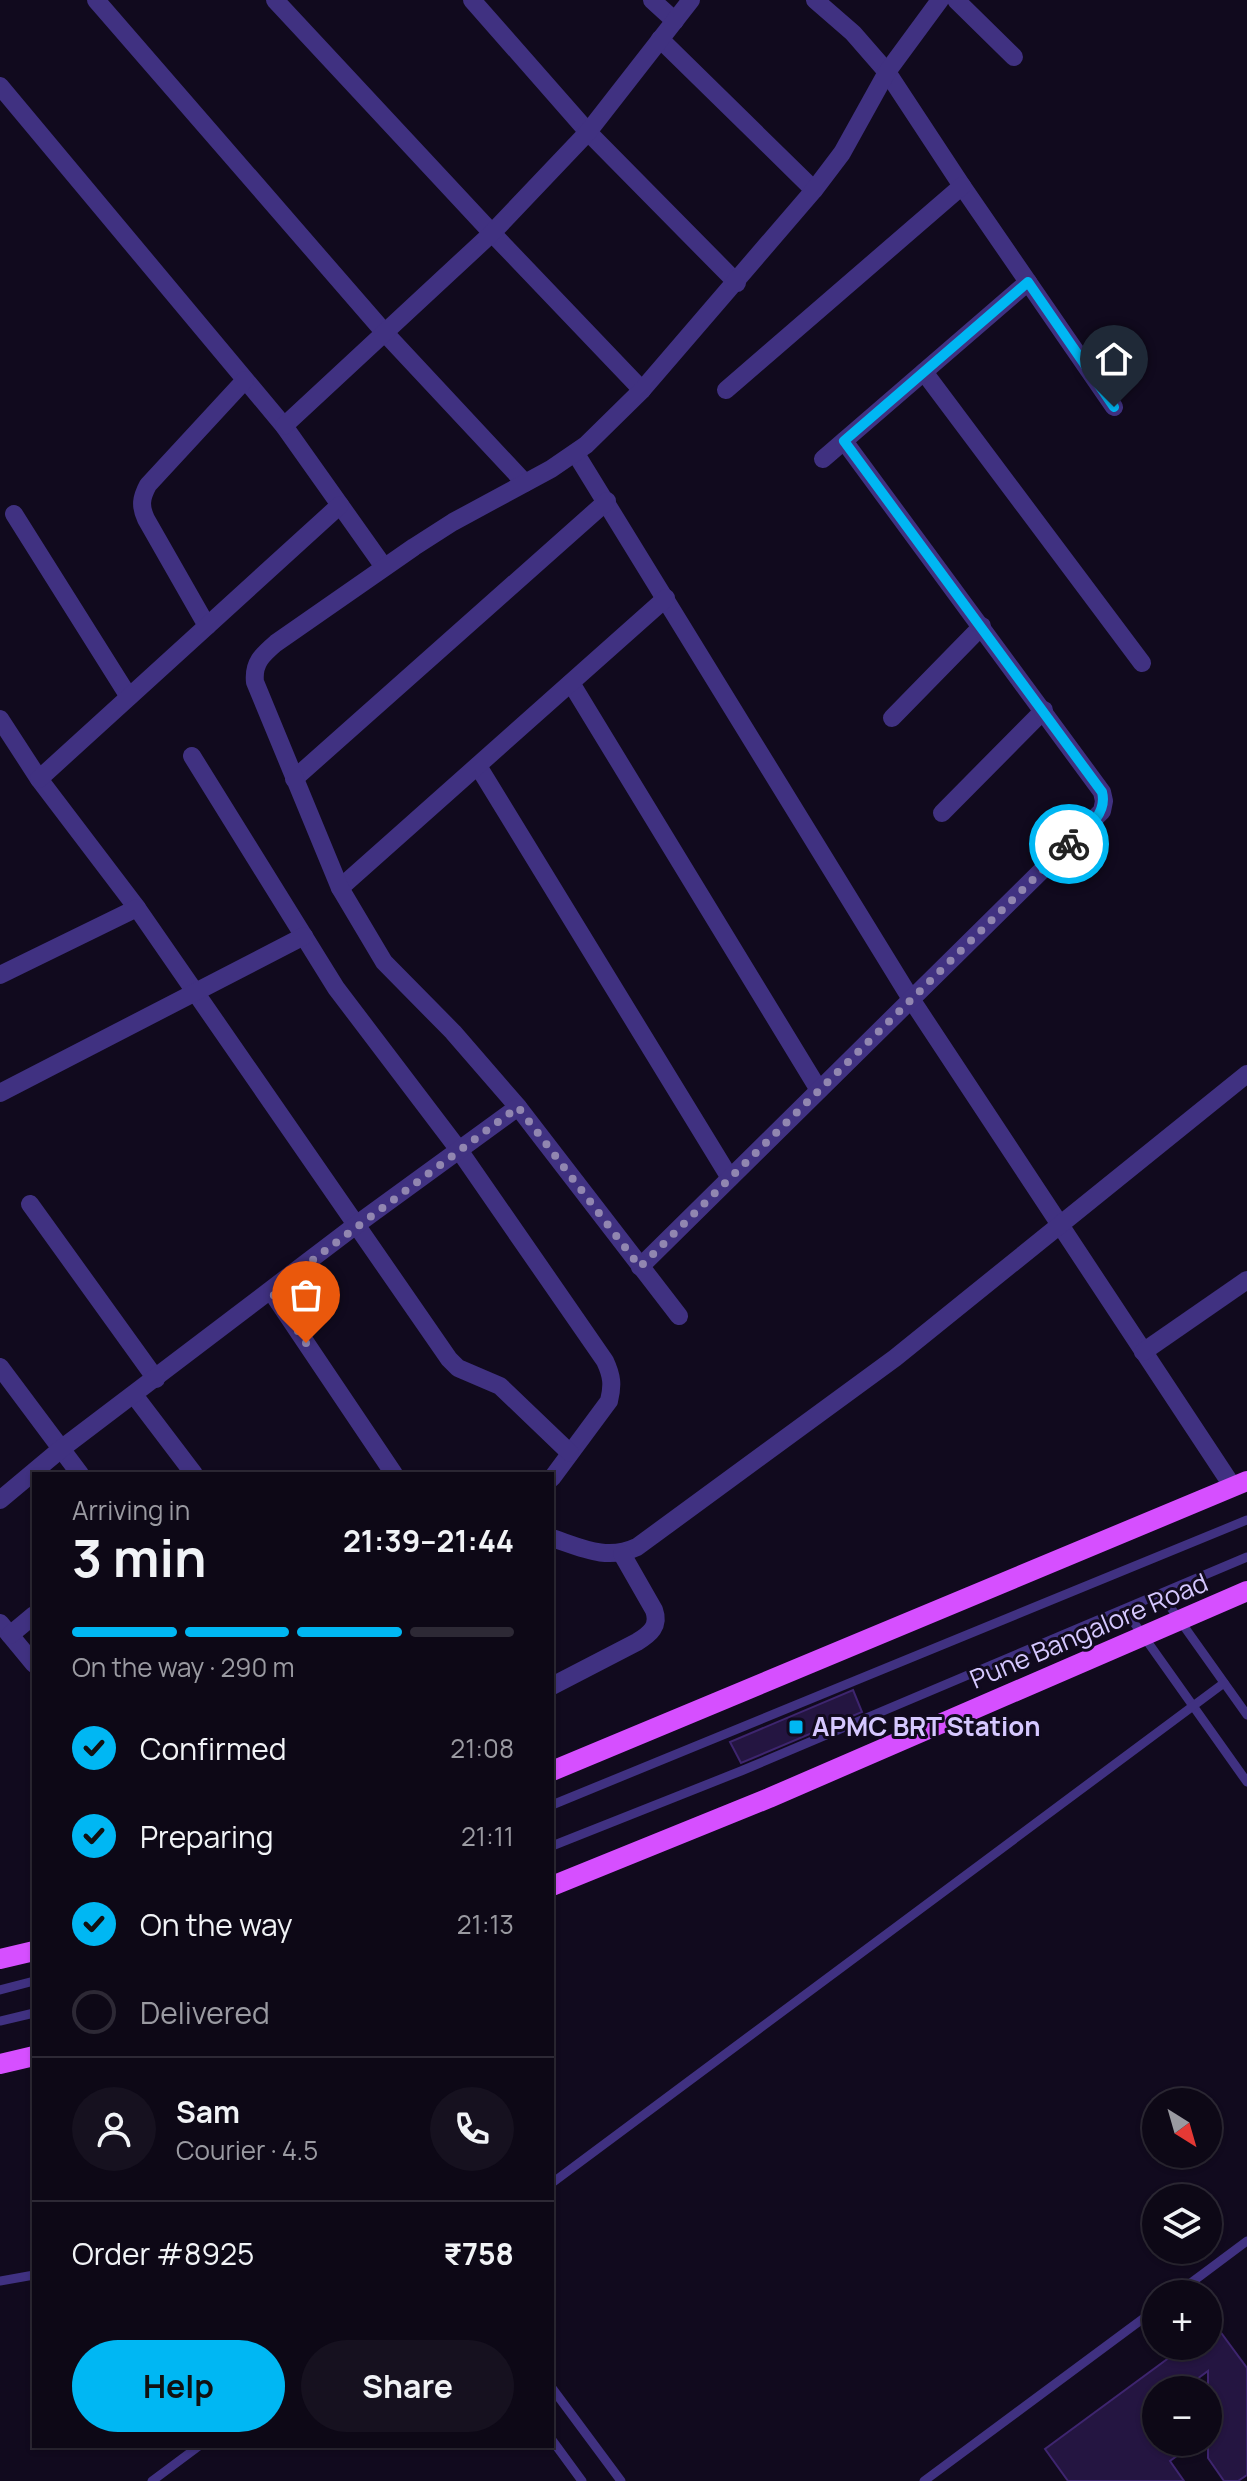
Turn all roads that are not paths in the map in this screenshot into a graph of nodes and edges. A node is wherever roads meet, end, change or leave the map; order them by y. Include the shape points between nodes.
1 (96, 0) edge
2 (275, 0) edge
3 (472, 0) edge
4 (652, 0) edge
5 (691, 0) edge
6 (815, 0) edge
7 (940, 0) edge
8 (956, 0) edge
9 (675, 21) junction
10 (660, 39) junction
11 (1014, 57) dead end
12 (887, 72) junction
13 (0, 86) edge
14 (588, 132) junction
15 (962, 186) junction
16 (814, 190) junction
17 (492, 233) junction
18 (1028, 282) junction
19 (737, 283) junction
20 (385, 333) junction
21 (924, 372) junction
22 (245, 380) junction
23 (642, 390) junction
24 (726, 390) dead end
25 (1114, 407) dead end
26 (284, 426) junction
27 (844, 441) junction
28 (576, 454) junction
29 (823, 459) dead end
30 (525, 483) junction
31 (607, 501) junction
32 (340, 505) junction
33 (14, 514) dead end
34 (384, 567) junction
35 (666, 598) junction
36 (207, 626) junction
37 (982, 626) junction
38 (1142, 663) dead end
39 (571, 683) junction
40 (129, 697) junction
41 (1044, 710) junction
42 (892, 718) dead end
43 (0, 719) edge
44 (192, 756) dead end
45 (478, 766) junction
46 (39, 779) junction
47 (294, 779) junction
48 (942, 813) dead end
49 (340, 888) junction
50 (137, 908) junction
51 (304, 936) junction
52 (0, 975) edge
53 (194, 992) junction
54 (911, 999) junction
55 (1247, 1074) edge
56 (819, 1090) junction
57 (0, 1093) edge
58 (518, 1107) junction
59 (459, 1150) junction
60 (730, 1178) junction
61 (30, 1204) dead end
62 (356, 1225) junction
63 (1059, 1226) junction
64 (640, 1267) junction
65 (1247, 1280) edge
66 (271, 1291) junction
67 (679, 1316) dead end
68 (1143, 1352) junction
69 (0, 1367) edge
70 (156, 1379) junction
71 (134, 1395) junction
72 (61, 1449) junction
73 (570, 1453) junction
74 (33, 1472) edge
75 (78, 1472) edge
76 (192, 1472) edge
77 (393, 1472) edge
78 (32, 1473) edge
79 (554, 1475) edge
80 (1240, 1484) edge
81 (0, 1500) edge
82 (1247, 1520) edge
83 (554, 1539) edge
84 (622, 1554) junction
85 (1247, 1557) edge
86 (1247, 1591) edge
87 (1161, 1594) junction
88 (1125, 1610) junction
89 (32, 1616) edge
90 (1180, 1620) junction
91 (5, 1629) edge
92 (1142, 1637) junction
93 (32, 1662) edge
94 (1224, 1683) junction
95 (554, 1685) edge
96 (1192, 1707) junction
97 (1247, 1715) edge
98 (554, 1770) edge
99 (1247, 1782) edge
100 (554, 1804) edge
101 (554, 1845) edge
102 (554, 1885) edge
103 (32, 1951) edge
104 (0, 1959) edge
105 (32, 1982) edge
106 (0, 1990) edge
107 (32, 2013) edge
108 (0, 2021) edge
109 (32, 2056) edge
110 (0, 2064) edge
111 (554, 2182) edge
112 (1247, 2241) edge
113 (32, 2275) edge
114 (1195, 2280) edge
115 (0, 2281) edge
116 (1142, 2319) edge
117 (554, 2391) edge
118 (554, 2443) edge
119 (196, 2448) edge
120 (152, 2481) edge
121 (582, 2481) edge
122 (621, 2481) edge
123 (924, 2481) edge

1 - 20 street
2 - 17 street
3 - 14 street
4 - 9 street
5 - 9 street
6 - 12 street
7 - 12 street
8 - 11 street
9 - 10 street
10 - 14 street
10 - 16 street
12 - 15 street
12 - 16 street via 842,153
13 - 22 street
14 - 17 street
14 - 19 street
15 - 18 street
15 - 24 street
16 - 19 street
17 - 20 street
17 - 23 street
18 - 21 street
18 - 25 street
19 - 23 street
20 - 26 street
20 - 30 street
21 - 27 street
21 - 38 street
22 - 26 street
22 - 36 street via 142,496 146,519
23 - 28 street
26 - 32 street
27 - 29 street
27 - 37 street
28 - 30 street
28 - 31 street
30 - 34 street
31 - 35 street
31 - 47 street
32 - 34 street
32 - 36 street
33 - 40 street
34 - 47 street via 276,643 256,664 255,682
35 - 39 street
35 - 54 street
36 - 40 street
37 - 41 street
37 - 42 street
39 - 45 street
39 - 56 street
40 - 46 street
41 - 48 street
41 - 54 street via 1102,792 1102,811
43 - 46 street
44 - 51 street
45 - 49 street
45 - 60 street
46 - 50 street
47 - 49 street
49 - 58 street via 384,962
50 - 52 street
50 - 53 street
51 - 53 street
51 - 59 street via 336,988
53 - 57 street
53 - 62 street
54 - 56 street
54 - 63 street
55 - 63 street
56 - 60 street
58 - 59 street
58 - 64 street
59 - 62 street
59 - 73 street via 611,1374 609,1401
60 - 64 street
61 - 70 street
62 - 66 street
62 - 73 street via 449,1359 500,1386
63 - 68 street
63 - 84 street via 895,1358
64 - 67 street
65 - 68 street
66 - 70 street
66 - 77 street
68 - 80 street
69 - 72 street
70 - 71 street
71 - 72 street
71 - 76 street
72 - 74 street
72 - 75 street
73 - 79 street
78 - 81 street
80 - 98 main road
82 - 100 lane
83 - 84 street
84 - 95 street via 654,1610 654,1627 637,1642
85 - 87 lane
86 - 90 main road, Pune Bangalore Road
87 - 88 lane
87 - 90 lane
88 - 92 lane
88 - 101 lane
89 - 91 street
90 - 92 main road, Pune Bangalore Road
90 - 94 lane
91 - 93 street
92 - 96 lane
92 - 102 main road, Pune Bangalore Road
94 - 96 lane
94 - 97 lane
96 - 99 lane
96 - 111 lane
103 - 104 main road
105 - 106 lane
107 - 108 lane
109 - 110 main road
112 - 114 lane
113 - 115 lane
116 - 123 lane
117 - 122 lane
118 - 121 lane
119 - 120 lane

